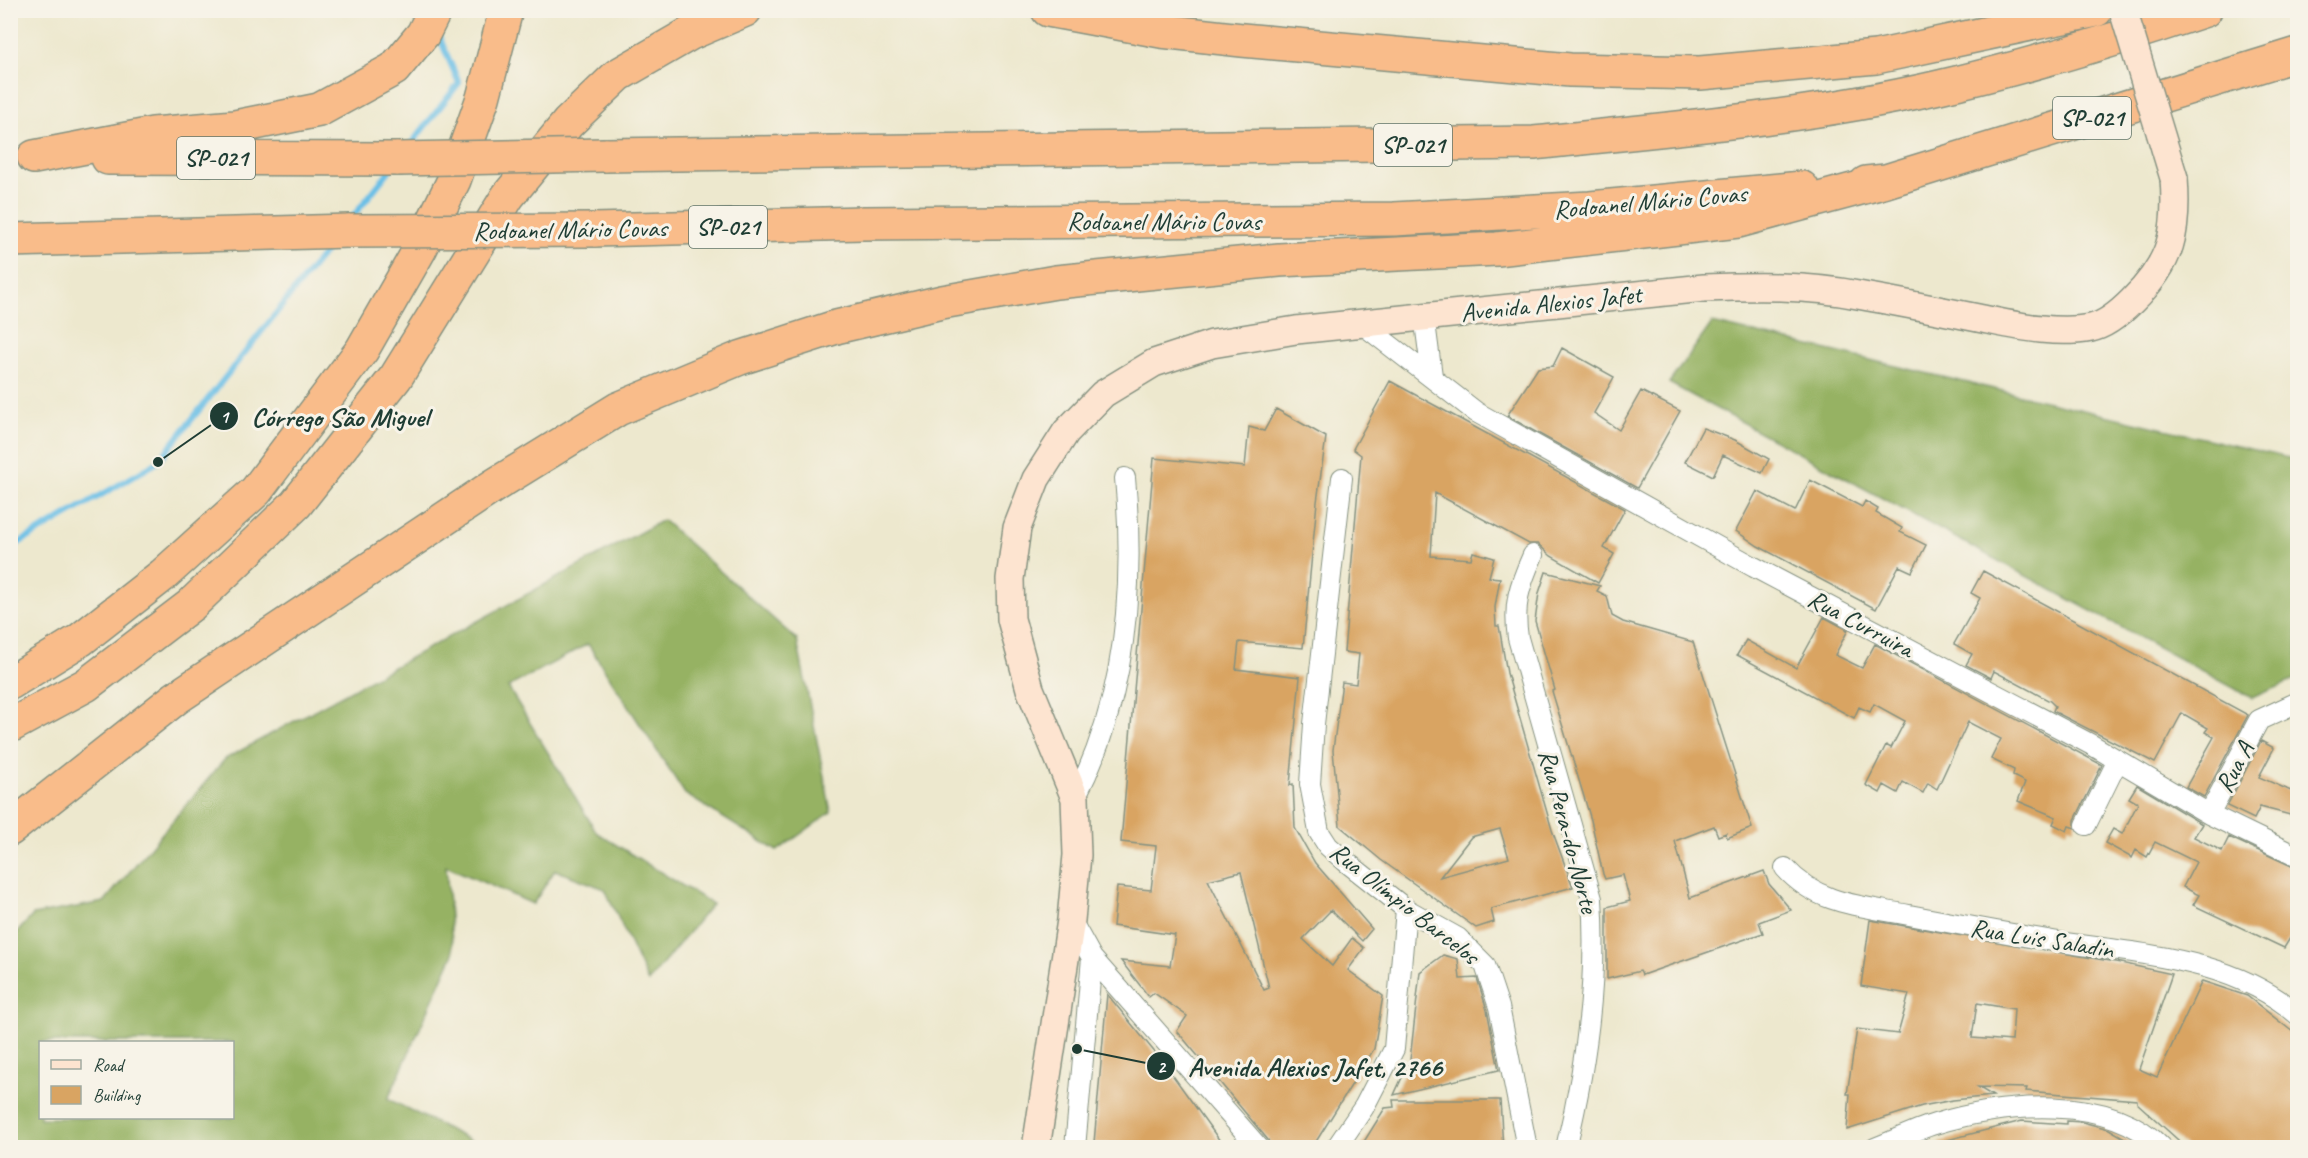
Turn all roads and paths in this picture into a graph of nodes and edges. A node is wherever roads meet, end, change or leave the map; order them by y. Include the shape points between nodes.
1 (435, 10) edge
2 (506, 10) edge
3 (745, 10) edge
4 (1048, 10) edge
5 (1161, 10) edge
6 (2096, 10) edge
7 (2123, 10) edge
8 (2205, 10) edge
9 (1242, 40) junction
10 (2298, 54) edge
11 (22, 158) edge
12 (1886, 181) junction
13 (10, 240) edge
14 (1424, 315) junction
15 (1361, 323) junction
16 (1432, 376) junction
17 (1125, 478) dead end
18 (1342, 478) dead end
19 (1533, 555) dead end
20 (10, 683) edge
21 (2298, 702) edge
22 (10, 726) edge
23 (2118, 760) junction
24 (1075, 798) junction
25 (2209, 814) junction
26 (2086, 825) dead end
27 (10, 830) edge
28 (2298, 857) edge
29 (1785, 868) dead end
30 (1406, 909) junction
31 (1071, 920) junction
32 (1092, 958) junction
33 (2298, 1015) edge
34 (1036, 1148) edge
35 (1076, 1148) edge
36 (1259, 1148) edge
37 (1336, 1148) edge
38 (1527, 1148) edge
39 (1566, 1148) edge
40 (1875, 1148) edge
41 (2162, 1148) edge

1 - 11 highway via 423,34 394,69 319,110 235,127 153,134
2 - 20 highway via 483,98 453,180 420,249 362,350 256,491 163,575 80,640
3 - 22 highway via 691,33 618,75 568,123 508,196 396,377 296,504 191,605 86,685
4 - 9 highway via 1161,31
5 - 9 highway
6 - 9 highway via 1876,57 1700,73 1570,70
7 - 14 main road, Avenida Alexios Jafet, bridge via 2174,178 2176,215 2171,243 2152,281 2120,312 2093,328 2062,330 2017,325 1854,294 1767,285
8 - 11 highway, SP-021, bridge via 2092,48 1933,89 1681,128 1534,143 398,159
10 - 12 highway, Rodoanel Mário Covas / SP-021
12 - 13 highway, Rodoanel Mário Covas / SP-021, bridge via 1590,208 1394,219 863,223
12 - 27 highway via 1738,221 1497,249 1279,260 1056,282 932,304 836,327 740,358 618,409 495,485 176,699
14 - 15 main road, Avenida Alexios Jafet
14 - 16 street
15 - 16 street, Rua Curruira
15 - 24 main road, Avenida Alexios Jafet via 1212,344 1154,363 1103,394 1066,432 1036,479 1017,528 1010,579 1011,619 1030,689
16 - 23 street, Rua Curruira via 1449,393 1503,427 1769,575
17 - 24 street, Avenida Alexios Jafet via 1130,528 1122,649 1100,744
18 - 30 street, Rua Olímpio Barcelos via 1314,724 1312,801 1319,831 1328,846
19 - 39 street, Rua Pera-do-Norte via 1522,578 1514,611 1518,638 1592,899 1595,939 1592,1014
21 - 25 street, Rua A via 2259,720
23 - 25 street, Rua Curruira
23 - 26 street
24 - 31 main road, Avenida Alexios Jafet via 1077,855
25 - 28 street, Rua Curruira
29 - 33 street, Rua Luis Saladin via 1800,884 1824,897 1970,927 2205,966 2271,995
30 - 37 street via 1394,1049 1364,1107
30 - 38 street, Rua Olímpio Barcelos via 1458,938 1485,965 1499,1007
31 - 32 street
31 - 34 main road, Avenida Alexios Jafet
32 - 35 street
32 - 36 street
40 - 41 street via 1934,1124 1989,1112 2061,1107 2123,1121

